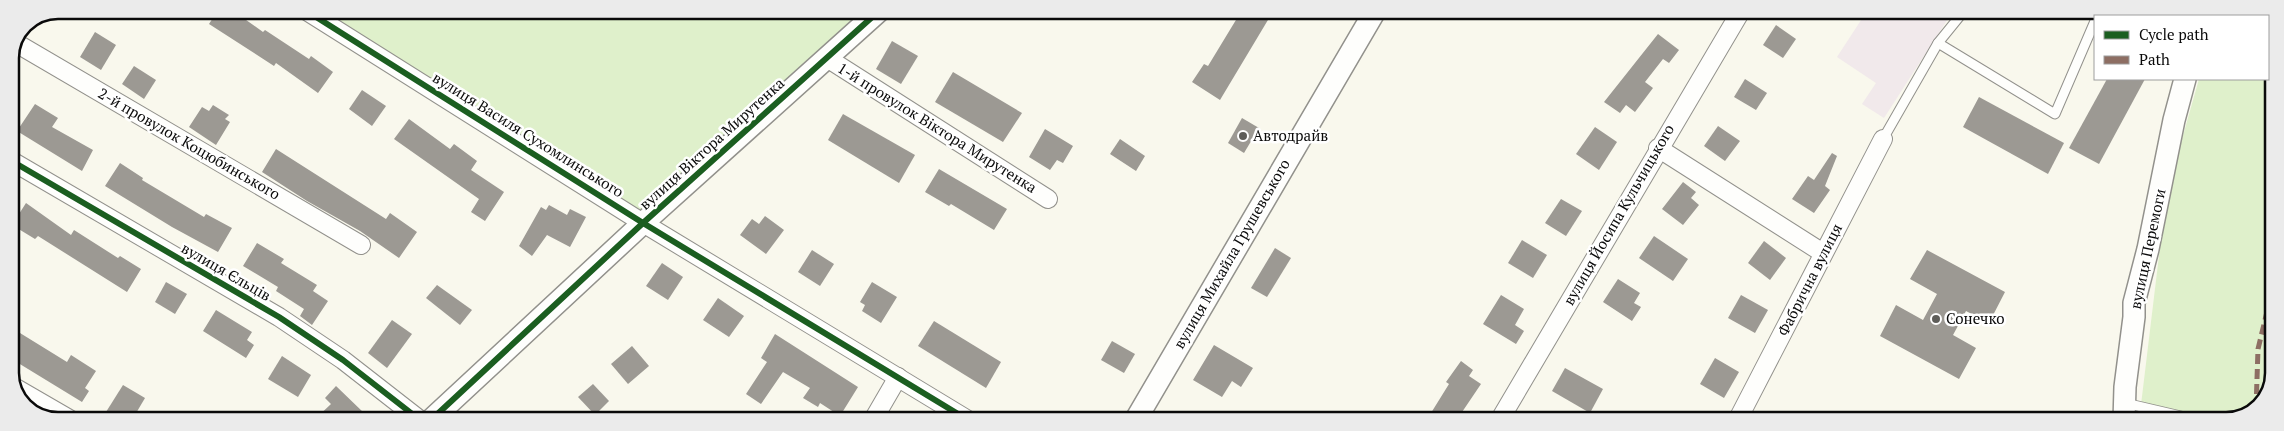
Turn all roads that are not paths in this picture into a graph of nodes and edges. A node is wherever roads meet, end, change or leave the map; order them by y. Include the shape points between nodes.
1 (319, 19) edge
2 (870, 19) edge
3 (1369, 19) edge
4 (1736, 19) edge
5 (1958, 19) edge
6 (2094, 26) edge
7 (1938, 43) junction
8 (21, 46) edge
9 (827, 58) junction
10 (2185, 80) edge
11 (1883, 139) joint
12 (1658, 148) junction
13 (19, 165) edge
14 (1048, 198) dead end
15 (643, 223) junction
16 (361, 245) dead end
17 (1824, 253) junction
18 (898, 377) junction
19 (24, 393) edge
20 (57, 412) edge
21 (410, 412) edge
22 (440, 412) edge
23 (878, 412) edge
24 (955, 412) edge
25 (1140, 412) edge
26 (1504, 412) edge
27 (1742, 412) edge
28 (2124, 412) edge

1 - 15 street, вулиця Василя Сухомлинського
2 - 9 street, вулиця Віктора Мирутенка
3 - 25 street, вулиця Михайла Грушевського
4 - 12 street, вулиця Йосипа Кульчицького
5 - 7 lane
6 - 7 lane via 2055,114
7 - 11 lane
8 - 16 street, 2-й провулок Коцюбинського
9 - 14 street, 1-й провулок Віктора Мирутенка
9 - 15 street, вулиця Віктора Мирутенка
10 - 28 street, вулиця Перемоги via 2134,303
11 - 17 street, Фабрична вулиця
12 - 17 street
12 - 26 street, вулиця Йосипа Кульчицького
13 - 21 street, вулиця Єльців via 279,317
15 - 18 street, вулиця Василя Сухомлинського
15 - 22 street, вулиця Віктора Мирутенка
17 - 27 street, Фабрична вулиця
18 - 23 street
18 - 24 street, вулиця Василя Сухомлинського
19 - 20 street

